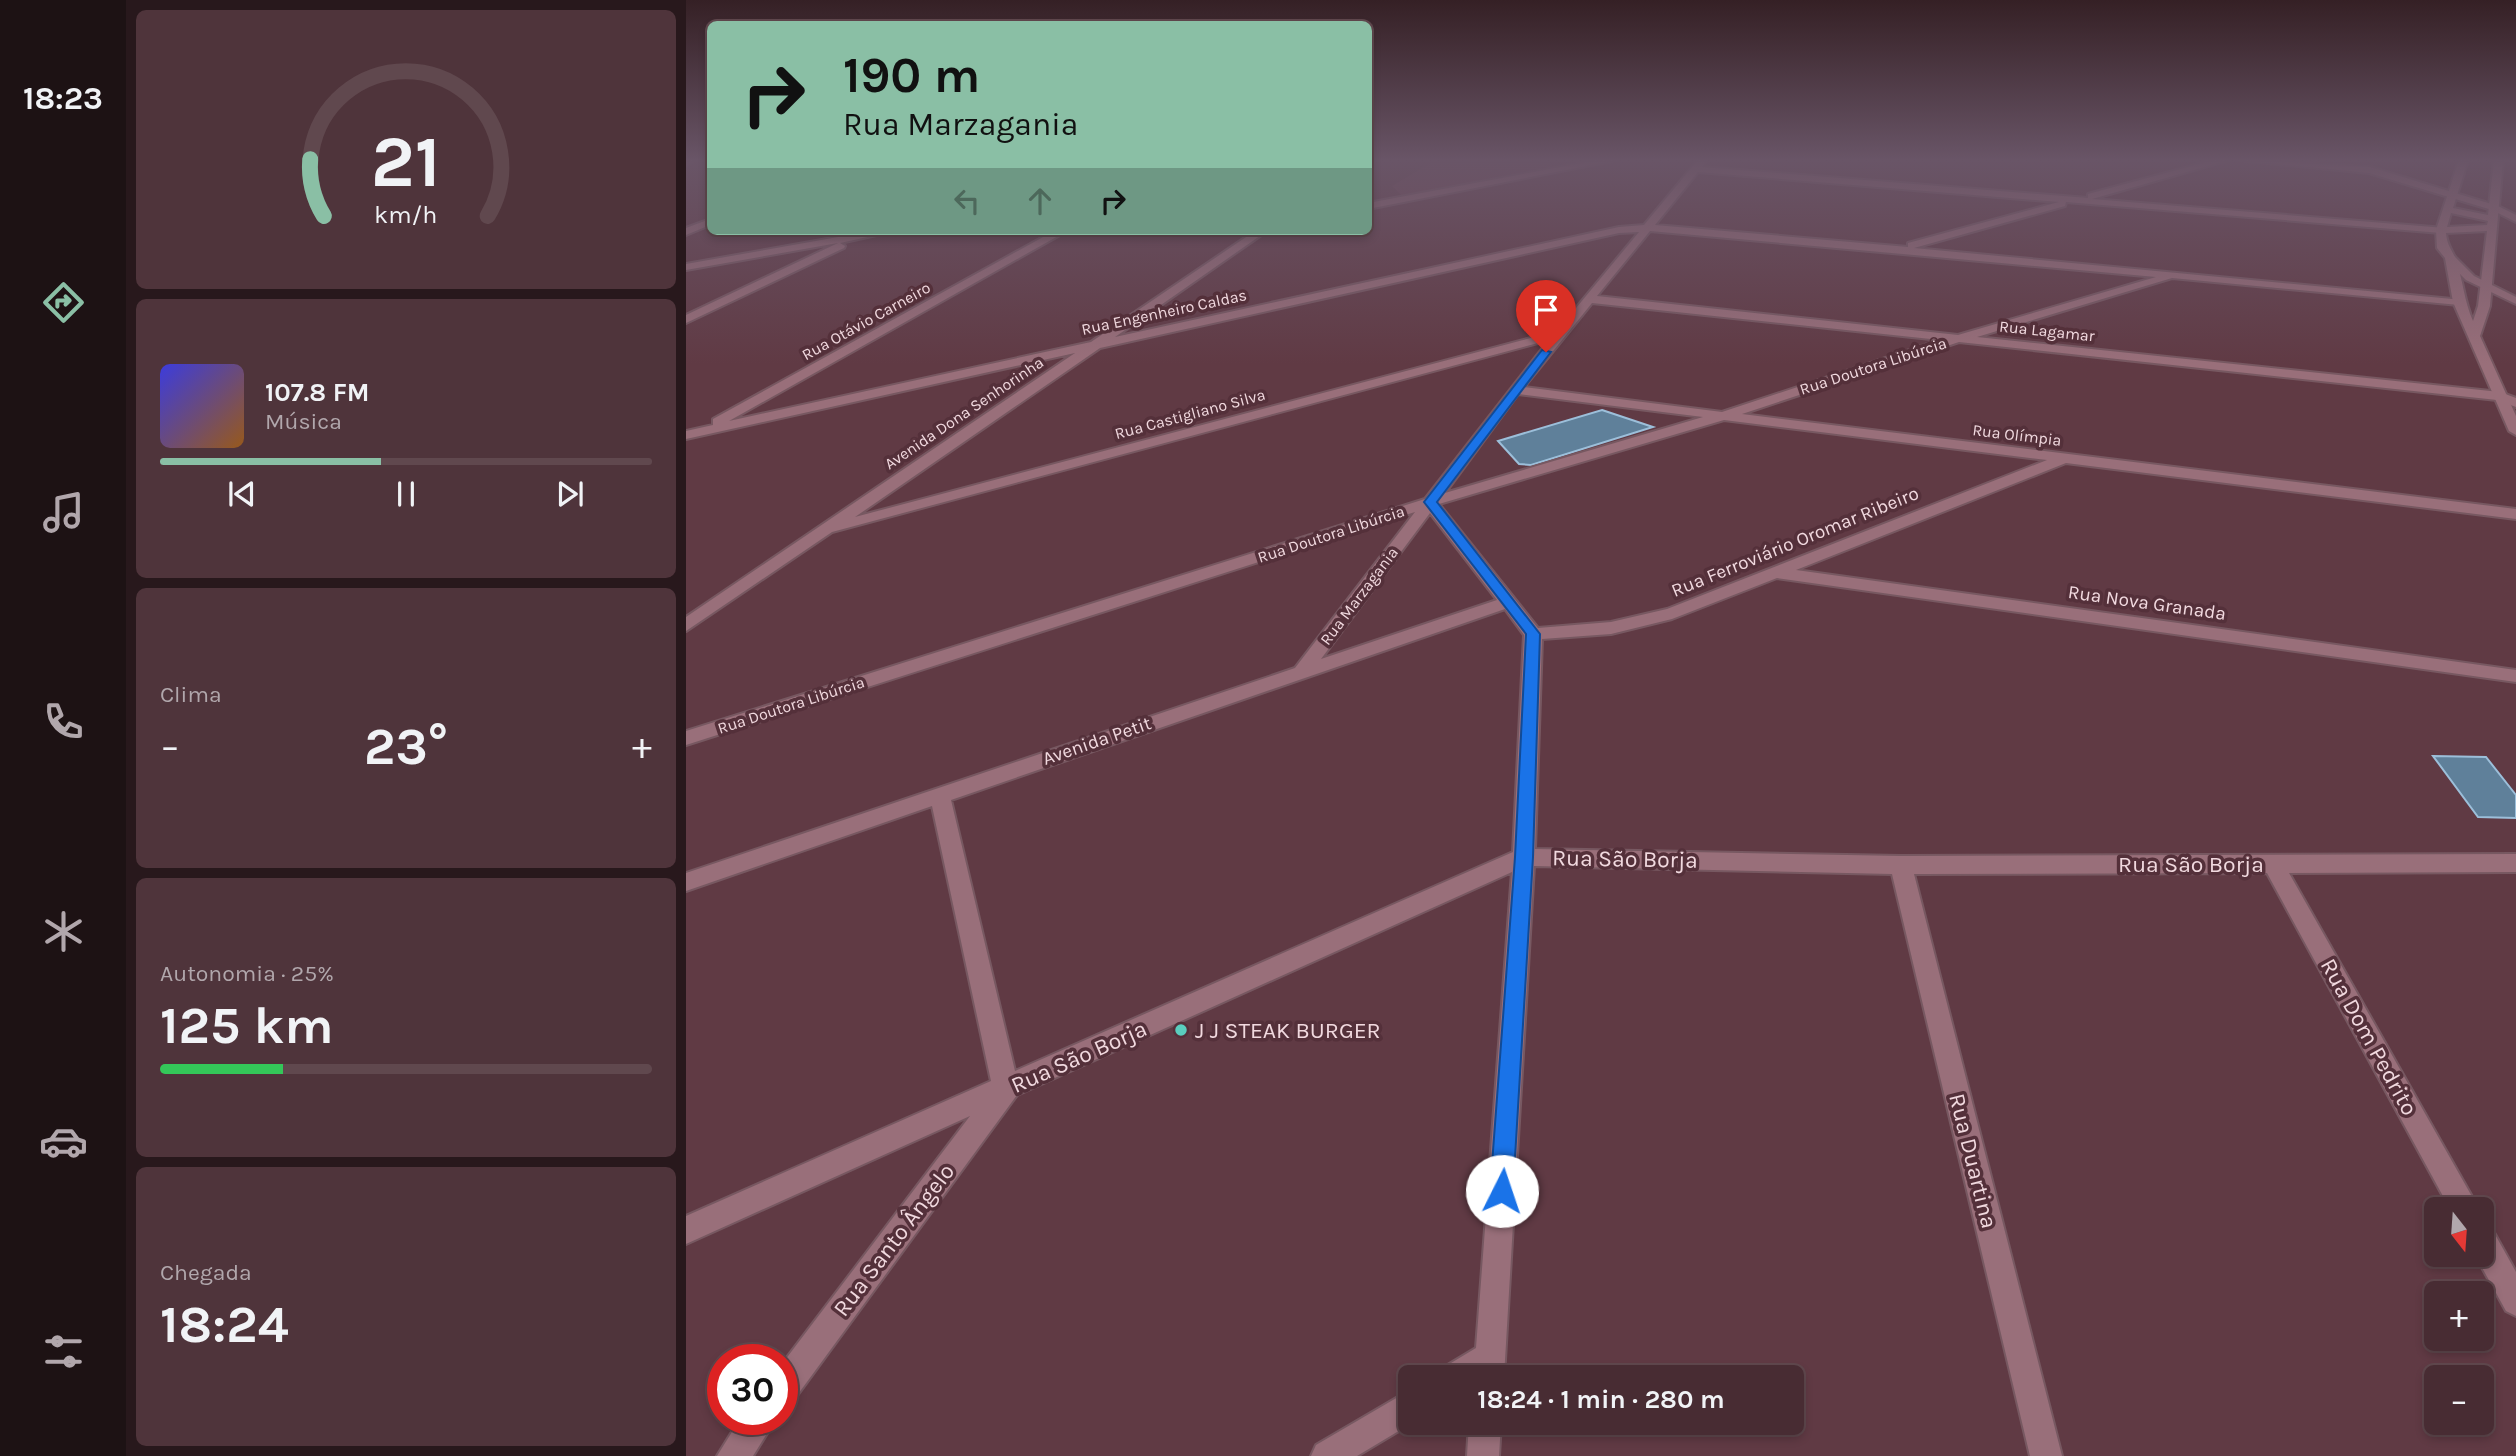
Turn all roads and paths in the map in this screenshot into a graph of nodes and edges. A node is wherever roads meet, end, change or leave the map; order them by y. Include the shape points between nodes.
1 (1650, 228) junction
2 (1975, 228) edge
3 (2416, 228) edge
4 (2478, 228) edge
5 (2493, 228) edge
6 (2441, 230) junction
7 (857, 235) edge
8 (864, 235) edge
9 (1055, 235) edge
10 (1256, 235) edge
11 (1898, 249) junction
12 (2450, 258) junction
13 (686, 267) edge
14 (2179, 274) junction
15 (2486, 287) junction
16 (1589, 299) junction
17 (2516, 301) edge
18 (2459, 302) junction
19 (686, 319) edge
20 (1562, 333) junction
21 (2475, 334) junction
22 (1959, 338) junction
23 (1101, 341) junction
24 (1515, 390) junction
25 (2500, 396) junction
26 (2516, 403) edge
27 (1719, 417) junction
28 (2516, 431) edge
29 (690, 435) edge
30 (2065, 458) junction
31 (1430, 502) junction
32 (2516, 514) edge
33 (827, 529) junction
34 (1772, 572) junction
35 (1508, 602) junction
36 (686, 625) edge
37 (1533, 634) junction
38 (1303, 670) junction
39 (2516, 676) edge
40 (686, 738) edge
41 (940, 795) junction
42 (1524, 857) junction
43 (2516, 863) edge
44 (2273, 864) junction
45 (1901, 865) junction
46 (686, 882) edge
47 (1006, 1090) junction
48 (2458, 1197) edge
49 (686, 1230) edge
50 (2494, 1261) edge
51 (2516, 1301) edge
52 (1490, 1365) edge
53 (798, 1369) edge
54 (1398, 1413) edge
55 (749, 1435) edge
56 (1484, 1435) edge
57 (733, 1456) edge
58 (1327, 1456) edge
59 (1483, 1456) edge
60 (2046, 1456) edge

1 - 11 street, Rua Engenheiro Caldas
1 - 16 street, Rua Marzagania
1 - 23 street, Rua Engenheiro Caldas via 1586,236
2 - 11 street
3 - 6 street
4 - 6 street
5 - 15 street
6 - 12 street via 2442,248
7 - 13 street
8 - 19 street
9 - 29 street, Rua Otávio Carneiro
10 - 23 street, Avenida Dona Senhorinha
11 - 14 street, Rua Engenheiro Caldas
12 - 15 street
12 - 18 street
14 - 18 street, Rua Engenheiro Caldas
14 - 22 street, Rua Doutora Libúrcia
15 - 17 street
15 - 21 street
16 - 20 street, Rua Marzagania
16 - 22 street, Rua Lagamar
18 - 21 street
20 - 24 street, Rua Marzagania
20 - 33 street, Rua Castigliano Silva
21 - 25 street
22 - 25 street, Rua Lagamar
22 - 27 street, Rua Doutora Libúrcia
23 - 29 street, Rua Engenheiro Caldas
23 - 33 street, Avenida Dona Senhorinha
24 - 27 street, Rua Olímpia
24 - 31 street, Rua Marzagania
25 - 26 street, Rua Lagamar
25 - 28 street
27 - 30 street, Rua Olímpia
27 - 31 street, Rua Doutora Libúrcia
30 - 32 street, Rua Olímpia
30 - 34 street, Rua Ferroviário Oromar Ribeiro
31 - 35 street
31 - 38 street, Rua Marzagania
31 - 40 street, Rua Doutora Libúrcia
33 - 36 street, Avenida Dona Senhorinha
34 - 37 street, Rua Ferroviário Oromar Ribeiro via 1640,622
34 - 39 street, Rua Nova Granada
35 - 37 street
35 - 38 street, Avenida Petit
37 - 42 street
38 - 41 street, Avenida Petit
41 - 46 street, Avenida Petit
41 - 47 street
42 - 45 street, Rua São Borja
42 - 47 street, Rua São Borja
42 - 52 street
43 - 44 street, Rua São Borja
44 - 45 street, Rua São Borja
44 - 48 street, Rua Dom Pedrito
45 - 60 street, Rua Duartina
47 - 49 street, Rua São Borja
47 - 53 street, Rua Santo Ângelo
50 - 51 street
54 - 58 street
55 - 57 street
56 - 59 street

